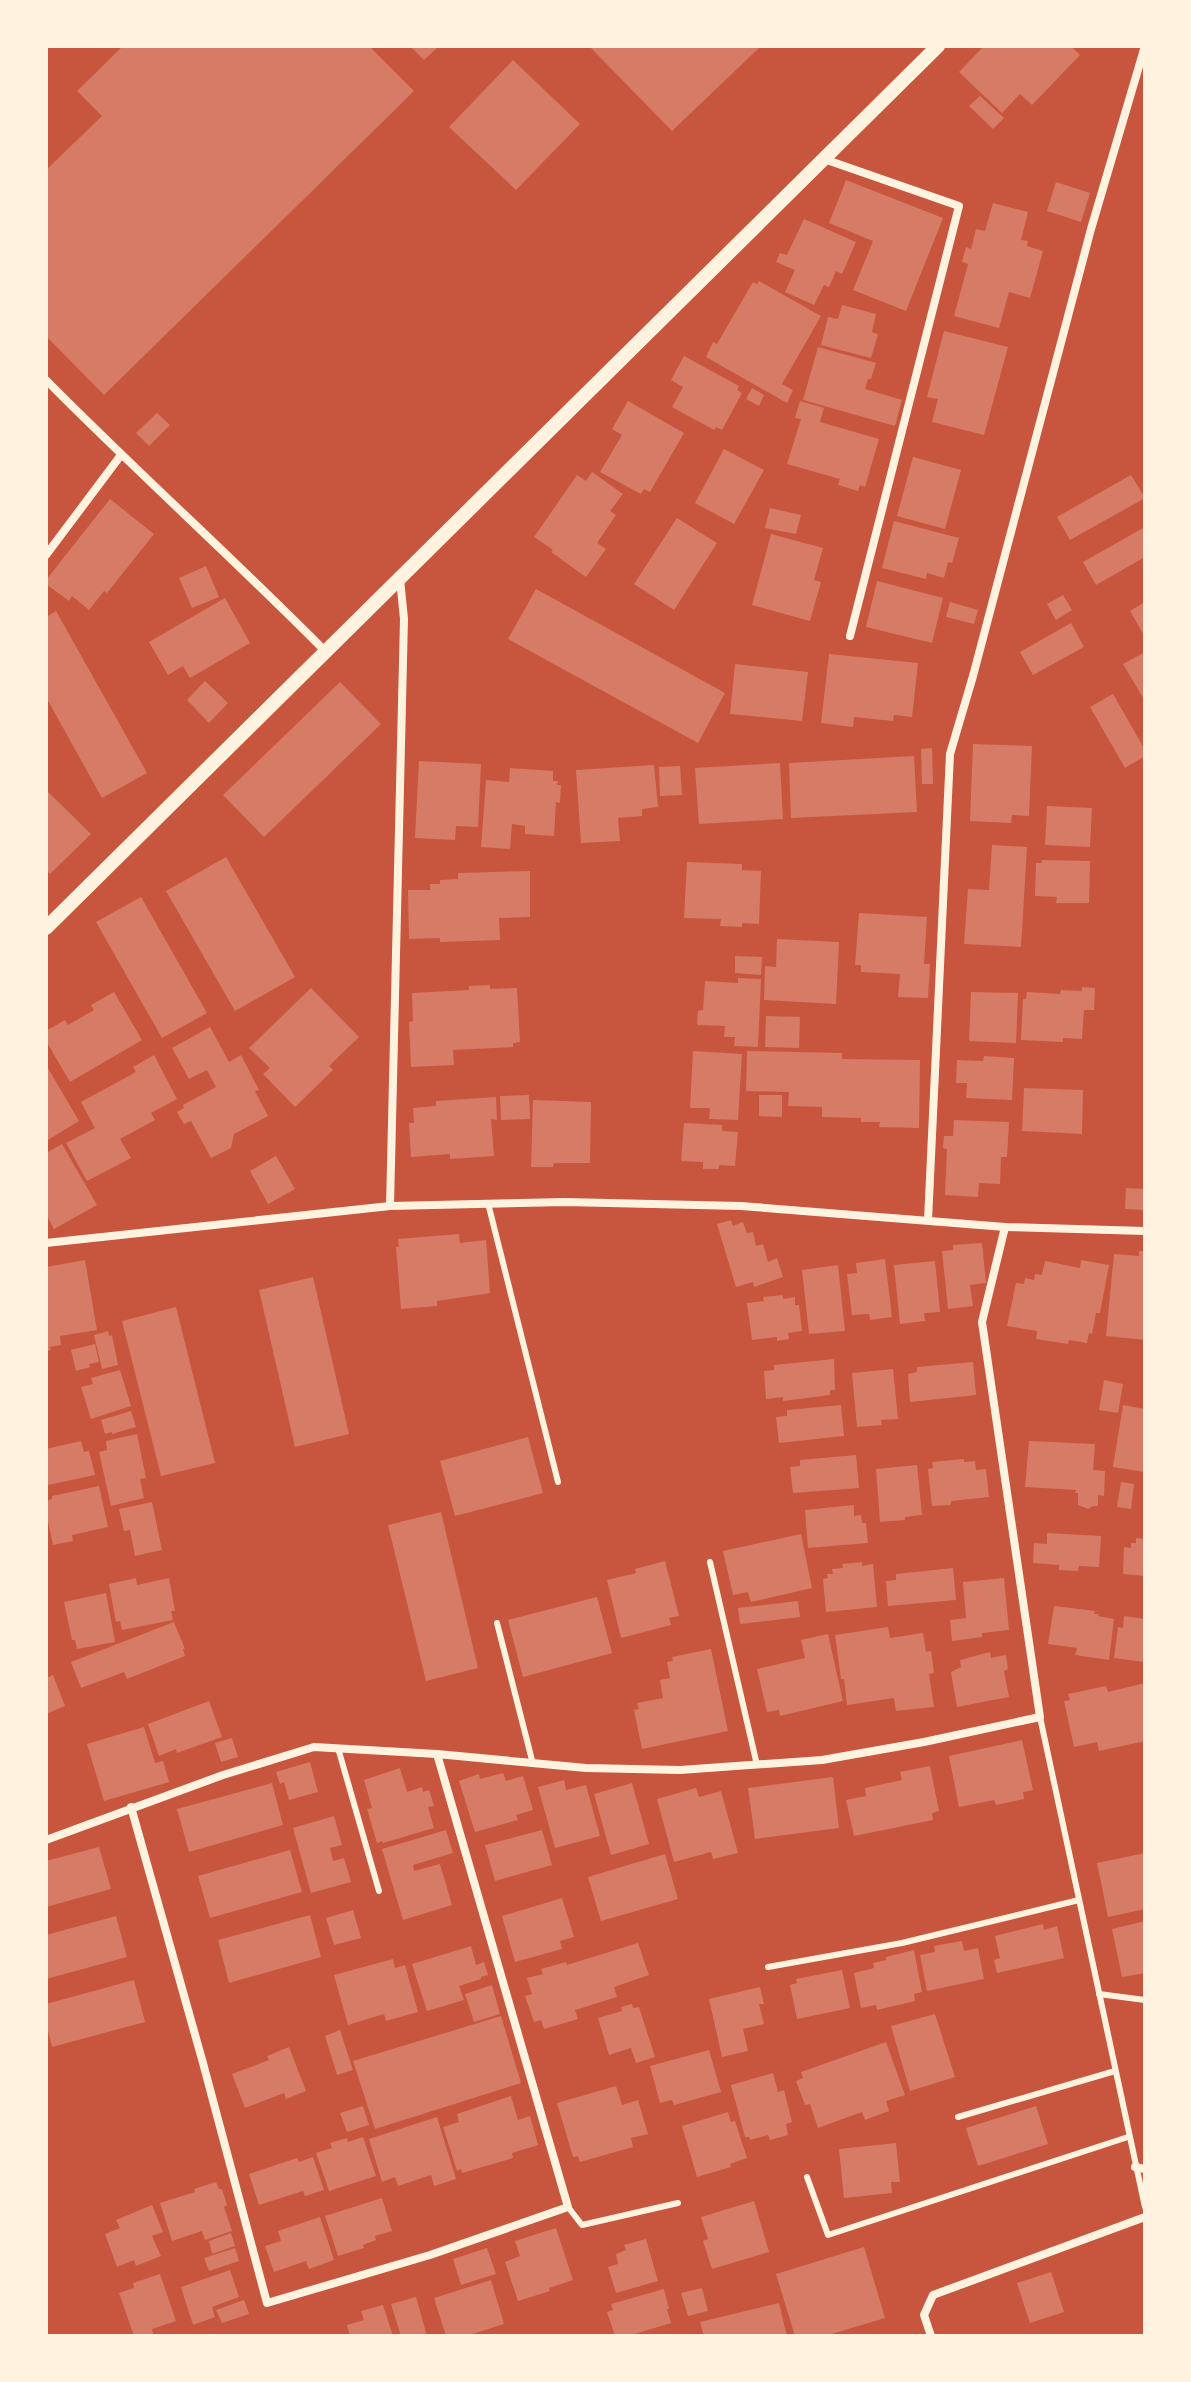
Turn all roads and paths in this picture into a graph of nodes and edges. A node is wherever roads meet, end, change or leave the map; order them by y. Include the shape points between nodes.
1 (938, 46) edge
2 (1145, 46) edge
3 (823, 158) junction
4 (46, 380) edge
5 (121, 455) junction
6 (46, 555) edge
7 (400, 578) junction
8 (850, 636) dead end
9 (325, 651) junction
10 (46, 928) edge
11 (488, 1203) junction
12 (390, 1206) junction
13 (928, 1220) junction
14 (1005, 1227) junction
15 (1145, 1231) edge
16 (46, 1243) edge
17 (558, 1482) dead end
18 (710, 1562) dead end
19 (497, 1623) dead end
20 (1040, 1717) junction
21 (338, 1748) junction
22 (437, 1754) junction
23 (533, 1764) junction
24 (757, 1765) junction
25 (131, 1807) junction
26 (46, 1840) edge
27 (379, 1891) dead end
28 (1079, 1900) junction
29 (768, 1967) dead end
30 (1099, 1994) junction
31 (1145, 2000) edge
32 (1115, 2071) junction
33 (958, 2117) dead end
34 (1128, 2137) junction
35 (1140, 2168) edge
36 (807, 2177) dead end
37 (678, 2203) dead end
38 (568, 2207) junction
39 (1145, 2207) edge
40 (1145, 2217) edge
41 (931, 2336) edge

1 - 3 street
2 - 13 street via 950,754
3 - 7 street
3 - 8 street via 959,206
4 - 5 street
5 - 6 street
5 - 9 street
7 - 9 street
7 - 12 street via 404,635
9 - 10 street
11 - 12 street
11 - 13 street via 741,1206
11 - 17 lane
12 - 16 street
13 - 14 street
14 - 15 street
14 - 20 street via 982,1322
18 - 24 lane
19 - 23 lane
20 - 24 street via 822,1760
20 - 28 lane
21 - 22 street
21 - 25 street via 314,1747
21 - 27 lane
22 - 23 street
22 - 38 street
23 - 24 street via 680,1770
25 - 26 street
25 - 38 street via 267,2303
28 - 29 lane via 902,1943
28 - 30 lane
30 - 31 lane
30 - 32 lane
32 - 33 lane
32 - 34 lane
34 - 35 lane
34 - 36 lane via 828,2235
35 - 39 lane
37 - 38 lane via 582,2225
40 - 41 street via 933,2295 924,2315

